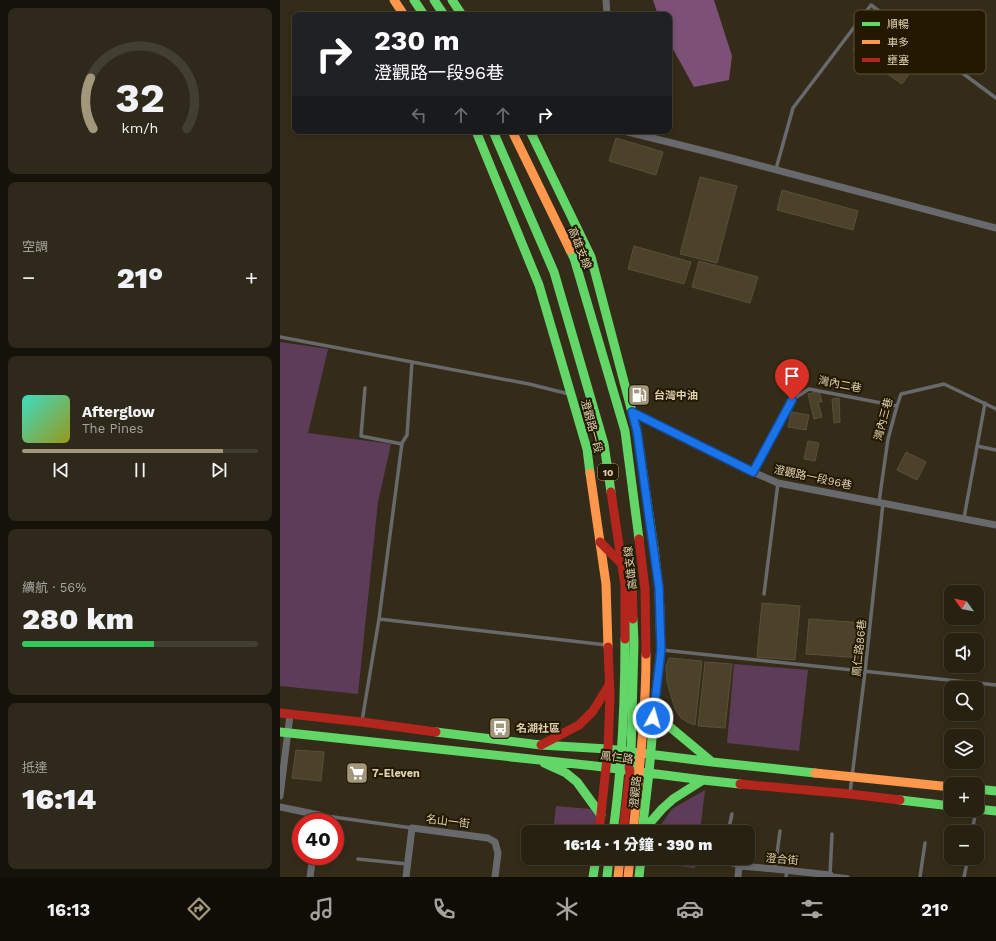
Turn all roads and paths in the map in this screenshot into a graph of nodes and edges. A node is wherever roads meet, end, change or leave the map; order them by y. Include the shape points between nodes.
1 (394, 0) edge
2 (414, 0) edge
3 (434, 0) edge
4 (452, 0) edge
5 (606, 0) edge
6 (867, 10) edge
7 (878, 10) edge
8 (402, 12) edge
9 (422, 12) edge
10 (442, 12) edge
11 (460, 12) edge
12 (607, 12) edge
13 (854, 27) edge
14 (964, 74) edge
15 (996, 98) edge
16 (477, 134) edge
17 (494, 134) edge
18 (513, 134) edge
19 (531, 134) edge
20 (636, 134) edge
21 (776, 169) junction
22 (996, 228) edge
23 (280, 336) edge
24 (412, 362) junction
25 (365, 388) dead end
26 (571, 394) junction
27 (985, 404) junction
28 (897, 406) junction
29 (996, 408) edge
30 (632, 412) junction
31 (402, 444) junction
32 (977, 446) junction
33 (996, 450) edge
34 (753, 472) junction
35 (778, 483) junction
36 (881, 502) junction
37 (964, 518) junction
38 (996, 525) edge
39 (600, 542) junction
40 (764, 594) dead end
41 (380, 619) junction
42 (608, 645) junction
43 (661, 650) junction
44 (865, 672) junction
45 (609, 685) junction
46 (996, 685) edge
47 (654, 704) junction
48 (280, 713) edge
49 (290, 715) junction
50 (362, 722) junction
51 (284, 733) edge
52 (541, 745) junction
53 (608, 749) junction
54 (628, 752) junction
55 (650, 755) junction
56 (537, 760) junction
57 (712, 762) junction
58 (606, 767) junction
59 (633, 771) junction
60 (649, 773) junction
61 (852, 776) junction
62 (703, 780) junction
63 (944, 786) edge
64 (984, 790) edge
65 (996, 791) edge
66 (850, 794) junction
67 (280, 796) edge
68 (944, 805) edge
69 (280, 807) edge
70 (984, 810) edge
71 (996, 811) edge
72 (301, 813) edge
73 (732, 814) dead end
74 (601, 815) junction
75 (344, 821) edge
76 (600, 825) edge
77 (614, 825) edge
78 (624, 825) edge
79 (634, 825) edge
80 (643, 825) edge
81 (648, 825) edge
82 (730, 825) edge
83 (412, 828) junction
84 (780, 831) dead end
85 (832, 834) dead end
86 (925, 843) dead end
87 (358, 859) dead end
88 (407, 864) junction
89 (312, 865) edge
90 (595, 865) edge
91 (608, 865) edge
92 (619, 865) edge
93 (629, 865) edge
94 (640, 865) edge
95 (734, 865) edge
96 (967, 865) edge
97 (739, 866) junction
98 (776, 869) junction
99 (787, 874) edge
100 (830, 876) edge
101 (310, 877) edge
102 (406, 877) edge
103 (495, 877) edge
104 (593, 877) edge
105 (607, 877) edge
106 (618, 877) edge
107 (628, 877) edge
108 (639, 877) edge
109 (738, 877) edge
110 (848, 877) edge
111 (920, 877) edge
112 (964, 877) edge

1 - 8 main road
2 - 9 main road
3 - 10 main road
4 - 11 main road
5 - 12 street
6 - 7 lane via 871,5
13 - 21 lane via 793,108
14 - 15 lane
16 - 26 main road, 澄觀路一段 via 539,285
17 - 77 main road, 高雄支線 / 10, bridge via 554,272 604,444 625,585 625,685
18 - 79 main road, 高雄支線 / 10, bridge via 574,258 625,431 645,589 646,685
19 - 30 main road via 591,257
20 - 21 street
21 - 22 street
23 - 24 lane
24 - 26 lane
24 - 31 lane via 407,436
25 - 31 lane via 361,436
26 - 39 main road, 澄觀路一段 via 587,449
27 - 28 lane, 灣內三巷 via 944,384 901,394
27 - 29 lane, 灣內三巷
27 - 32 lane
28 - 34 lane, 灣內二巷 via 809,389 792,400
28 - 36 lane, 灣內三巷 via 888,439
30 - 34 street, 澄觀路一段96巷
30 - 43 main road via 637,431 659,588
31 - 41 lane
32 - 33 lane
32 - 37 lane
34 - 35 street, 澄觀路一段96巷
35 - 36 street, 澄觀路一段96巷
35 - 40 lane
36 - 37 street
36 - 44 lane, 鳳仁路86巷
37 - 38 street
39 - 42 main road, 澄觀路一段 via 606,584
39 - 54 main road via 632,574 634,643
41 - 42 lane
41 - 50 lane
42 - 45 main road, 澄觀路一段
43 - 44 lane
43 - 47 main road
44 - 46 lane
44 - 61 lane, 鳳仁路86巷
45 - 52 main road via 593,711 579,725
45 - 53 main road, 澄觀路一段
47 - 55 main road
47 - 57 main road via 664,722
48 - 49 main road, 鳳仁路
49 - 50 main road, 鳳仁路
49 - 51 street
50 - 52 main road, 鳳仁路
51 - 56 main road, 鳳仁路
51 - 67 street
52 - 53 main road, 鳳仁路
53 - 54 main road, 鳳仁路
53 - 58 main road, 澄觀路一段
54 - 55 main road, 鳳仁路
54 - 59 main road
55 - 57 main road, 鳳仁路
55 - 60 main road, 澄觀路
56 - 58 main road, 鳳仁路
56 - 74 main road via 576,781
57 - 61 main road, 鳳仁路
58 - 59 main road, 鳳仁路
58 - 74 main road
59 - 60 main road, 鳳仁路
59 - 78 main road
60 - 62 main road, 鳳仁路
60 - 80 main road, 澄觀路
61 - 63 main road, 鳳仁路
61 - 66 lane, 鳳仁路86巷
62 - 66 main road, 鳳仁路
62 - 81 main road via 673,799
64 - 65 main road
66 - 68 main road, 鳳仁路
69 - 72 street
70 - 71 main road
73 - 82 lane
74 - 76 main road
75 - 83 lane
83 - 88 street, 名山一街
83 - 103 street, 名山一街 via 488,838 495,842 498,853
84 - 98 lane
85 - 100 lane
86 - 111 lane
87 - 88 lane
88 - 102 street, 名山一街
89 - 101 street
90 - 104 main road
91 - 105 main road
92 - 106 main road
93 - 107 main road
94 - 108 main road
95 - 97 lane
96 - 112 lane
97 - 98 street, 澄合街
97 - 109 street
98 - 99 street, 澄合街
99 - 100 street, 澄合街
100 - 110 lane

